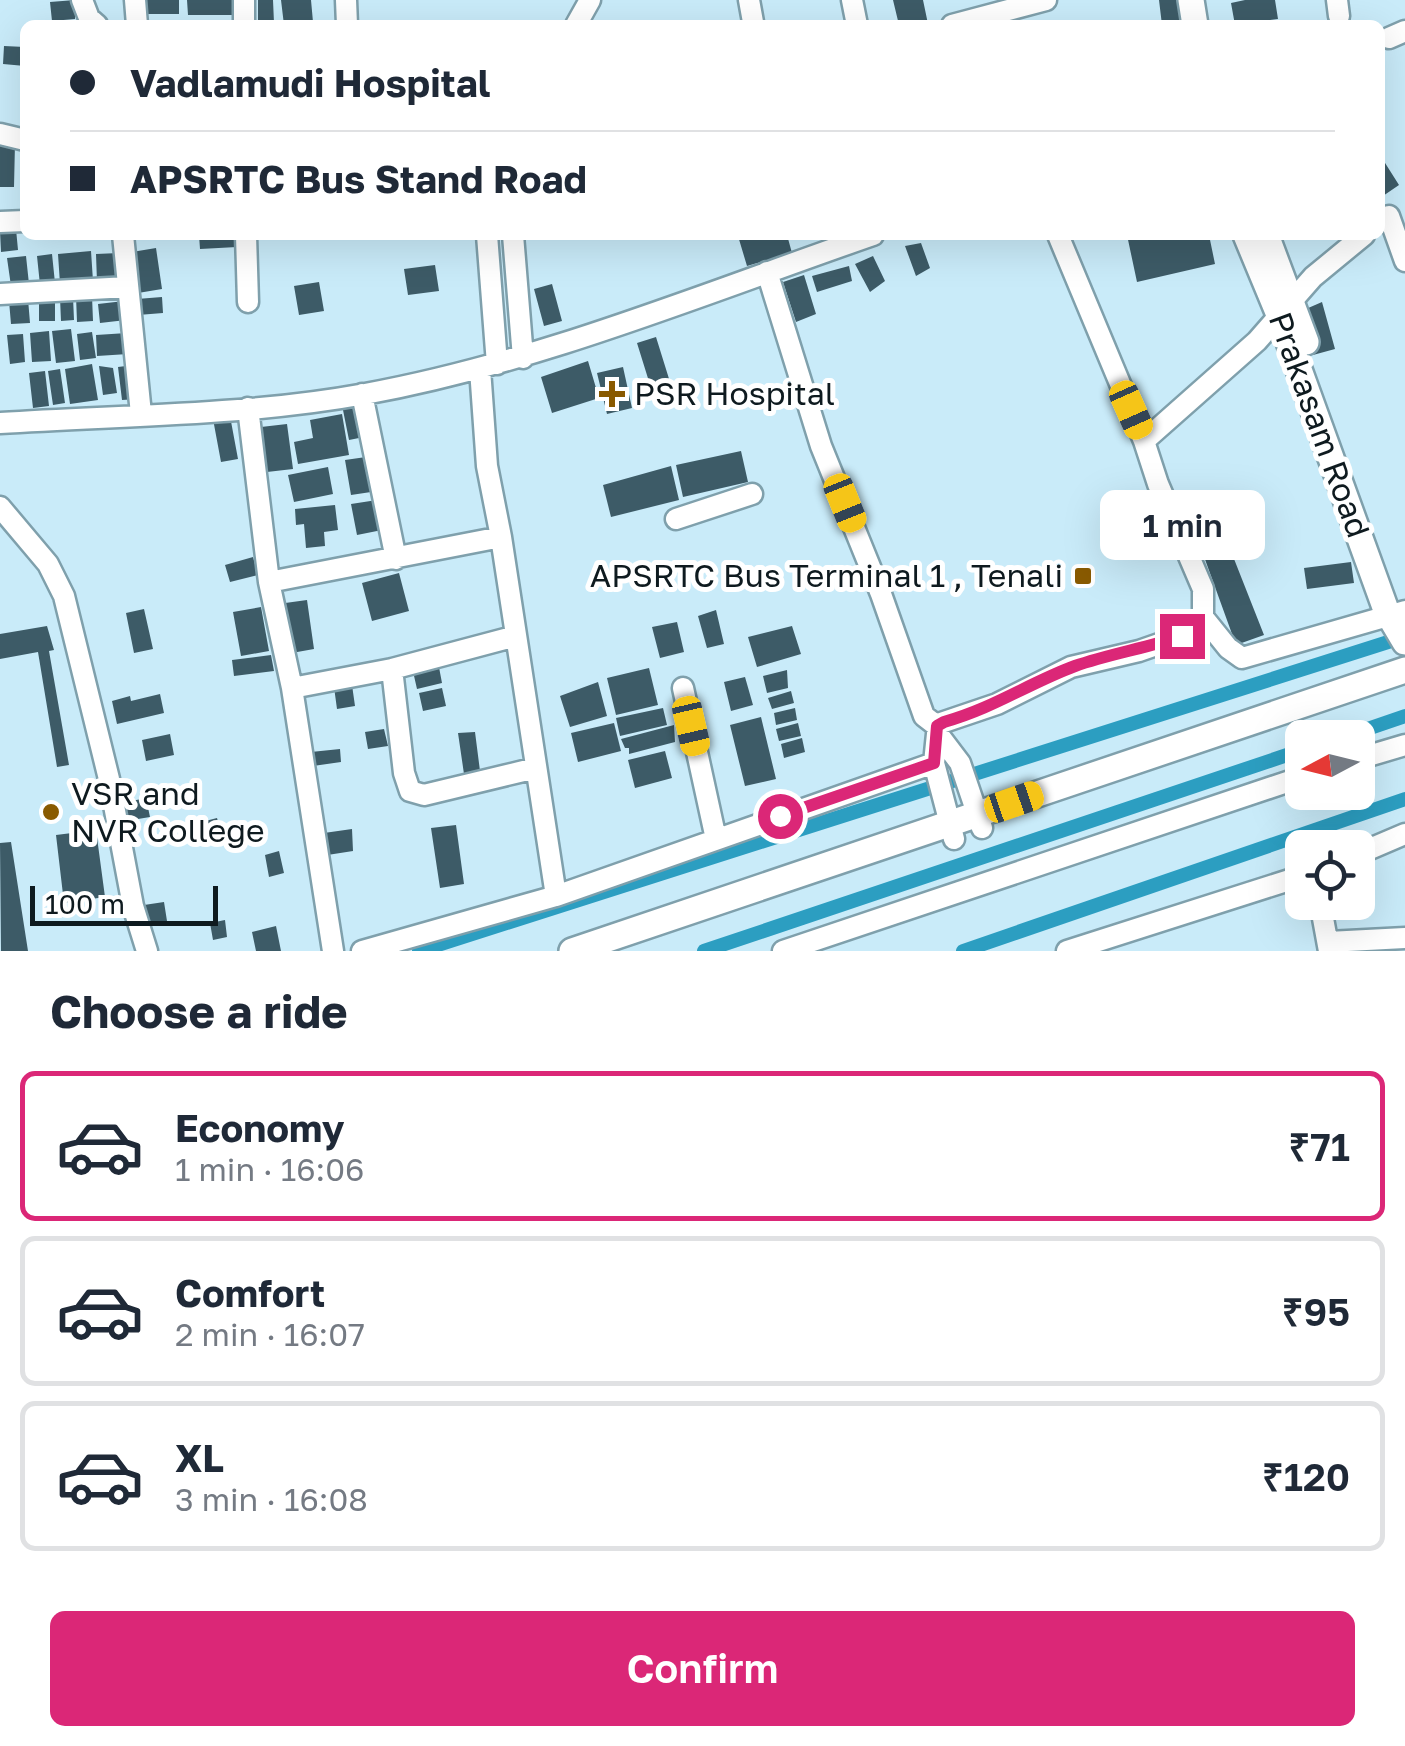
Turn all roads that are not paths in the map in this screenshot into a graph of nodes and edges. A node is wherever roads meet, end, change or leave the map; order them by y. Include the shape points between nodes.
1 (1046, 0) edge
2 (971, 20) edge
3 (1391, 214) edge
4 (123, 240) edge
5 (246, 240) edge
6 (486, 240) edge
7 (513, 240) edge
8 (859, 240) edge
9 (1060, 240) edge
10 (1249, 240) edge
11 (1267, 240) edge
12 (1358, 240) edge
13 (1403, 250) edge
14 (766, 272) junction
15 (128, 288) junction
16 (0, 294) edge
17 (248, 302) dead end
18 (1287, 309) junction
19 (523, 358) junction
20 (488, 366) junction
21 (362, 394) junction
22 (248, 408) junction
23 (141, 414) junction
24 (0, 422) edge
25 (1144, 440) junction
26 (752, 494) dead end
27 (0, 507) edge
28 (676, 519) dead end
29 (502, 537) junction
30 (396, 558) junction
31 (270, 582) junction
32 (1398, 621) edge
33 (1200, 622) junction
34 (516, 636) junction
35 (392, 669) junction
36 (1405, 670) edge
37 (1405, 687) edge
38 (292, 688) junction
39 (683, 688) dead end
40 (938, 730) junction
41 (1405, 745) edge
42 (1375, 755) edge
43 (935, 767) junction
44 (536, 768) junction
45 (1285, 783) edge
46 (979, 817) junction
47 (952, 827) junction
48 (1405, 834) edge
49 (716, 839) junction
50 (1375, 847) edge
51 (1285, 882) edge
52 (556, 896) junction
53 (1324, 920) edge
54 (1405, 938) edge
55 (1133, 940) edge
56 (1329, 946) edge
57 (147, 951) edge
58 (334, 951) edge
59 (362, 951) edge
60 (572, 951) edge
61 (617, 951) edge
62 (783, 951) edge
63 (1067, 951) edge

1 - 2 street
3 - 13 street
4 - 15 street
5 - 17 street
6 - 20 street
7 - 19 street
8 - 14 street
9 - 25 street
10 - 18 main road, Prakasam Road
11 - 18 main road, Prakasam Road
12 - 18 street
14 - 19 street
14 - 40 street via 822,446 924,716
15 - 16 street
15 - 23 street
18 - 25 street
18 - 32 main road, Prakasam Road via 1386,610
19 - 20 street
20 - 21 street
20 - 29 street via 487,466
21 - 22 street
21 - 30 street
22 - 23 street
22 - 31 street
23 - 24 street
25 - 33 street via 1203,589
26 - 28 street
27 - 57 street via 48,564 64,596
29 - 30 street
29 - 34 street
30 - 31 street
31 - 38 street
32 - 33 street via 1242,658
33 - 40 street via 1182,636 1071,668
34 - 35 street
34 - 44 street
35 - 38 street
35 - 44 street via 410,791 424,795
36 - 46 main road
37 - 46 main road
38 - 58 street
39 - 49 street
40 - 43 street
40 - 46 street via 960,763
41 - 42 street
43 - 47 street
43 - 49 street
44 - 52 street
45 - 62 street
46 - 47 main road
47 - 60 main road
47 - 61 main road
48 - 50 street
49 - 52 street
51 - 55 street
52 - 59 street
53 - 56 street
54 - 56 street
55 - 63 street

